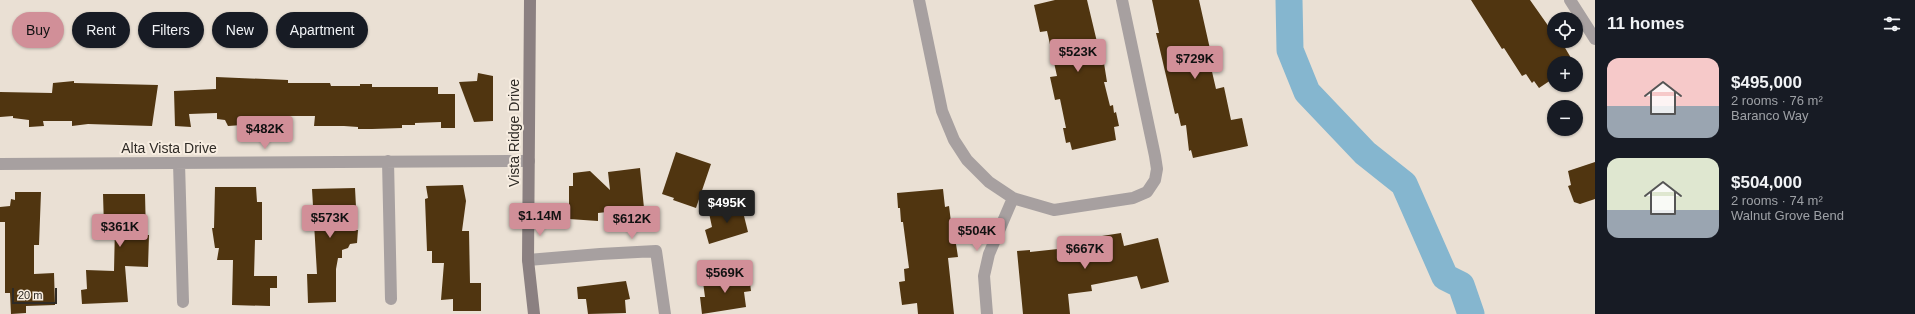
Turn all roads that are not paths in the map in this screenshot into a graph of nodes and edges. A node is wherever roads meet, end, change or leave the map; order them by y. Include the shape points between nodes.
1 (530, 0) edge
2 (919, 0) edge
3 (1122, 0) edge
4 (1570, 0) edge
5 (1595, 39) edge
6 (388, 161) junction
7 (529, 161) junction
8 (179, 163) junction
9 (0, 164) edge
10 (1013, 198) junction
11 (528, 260) junction
12 (391, 299) dead end
13 (183, 302) dead end
14 (534, 314) edge
15 (665, 314) edge
16 (987, 314) edge

1 - 7 street, Vista Ridge Drive
2 - 10 street via 942,111 954,140 967,160 989,182
3 - 10 street via 1155,156 1155,180 1147,192 1133,198 1077,208 1054,210
4 - 5 street
6 - 7 street, Alta Vista Drive
6 - 8 street, Alta Vista Drive
6 - 12 street
7 - 11 street, Vista Ridge Drive
8 - 9 street, Alta Vista Drive
8 - 13 street
10 - 16 street via 989,254 984,276
11 - 14 street, Vista Ridge Drive
11 - 15 street via 656,251

